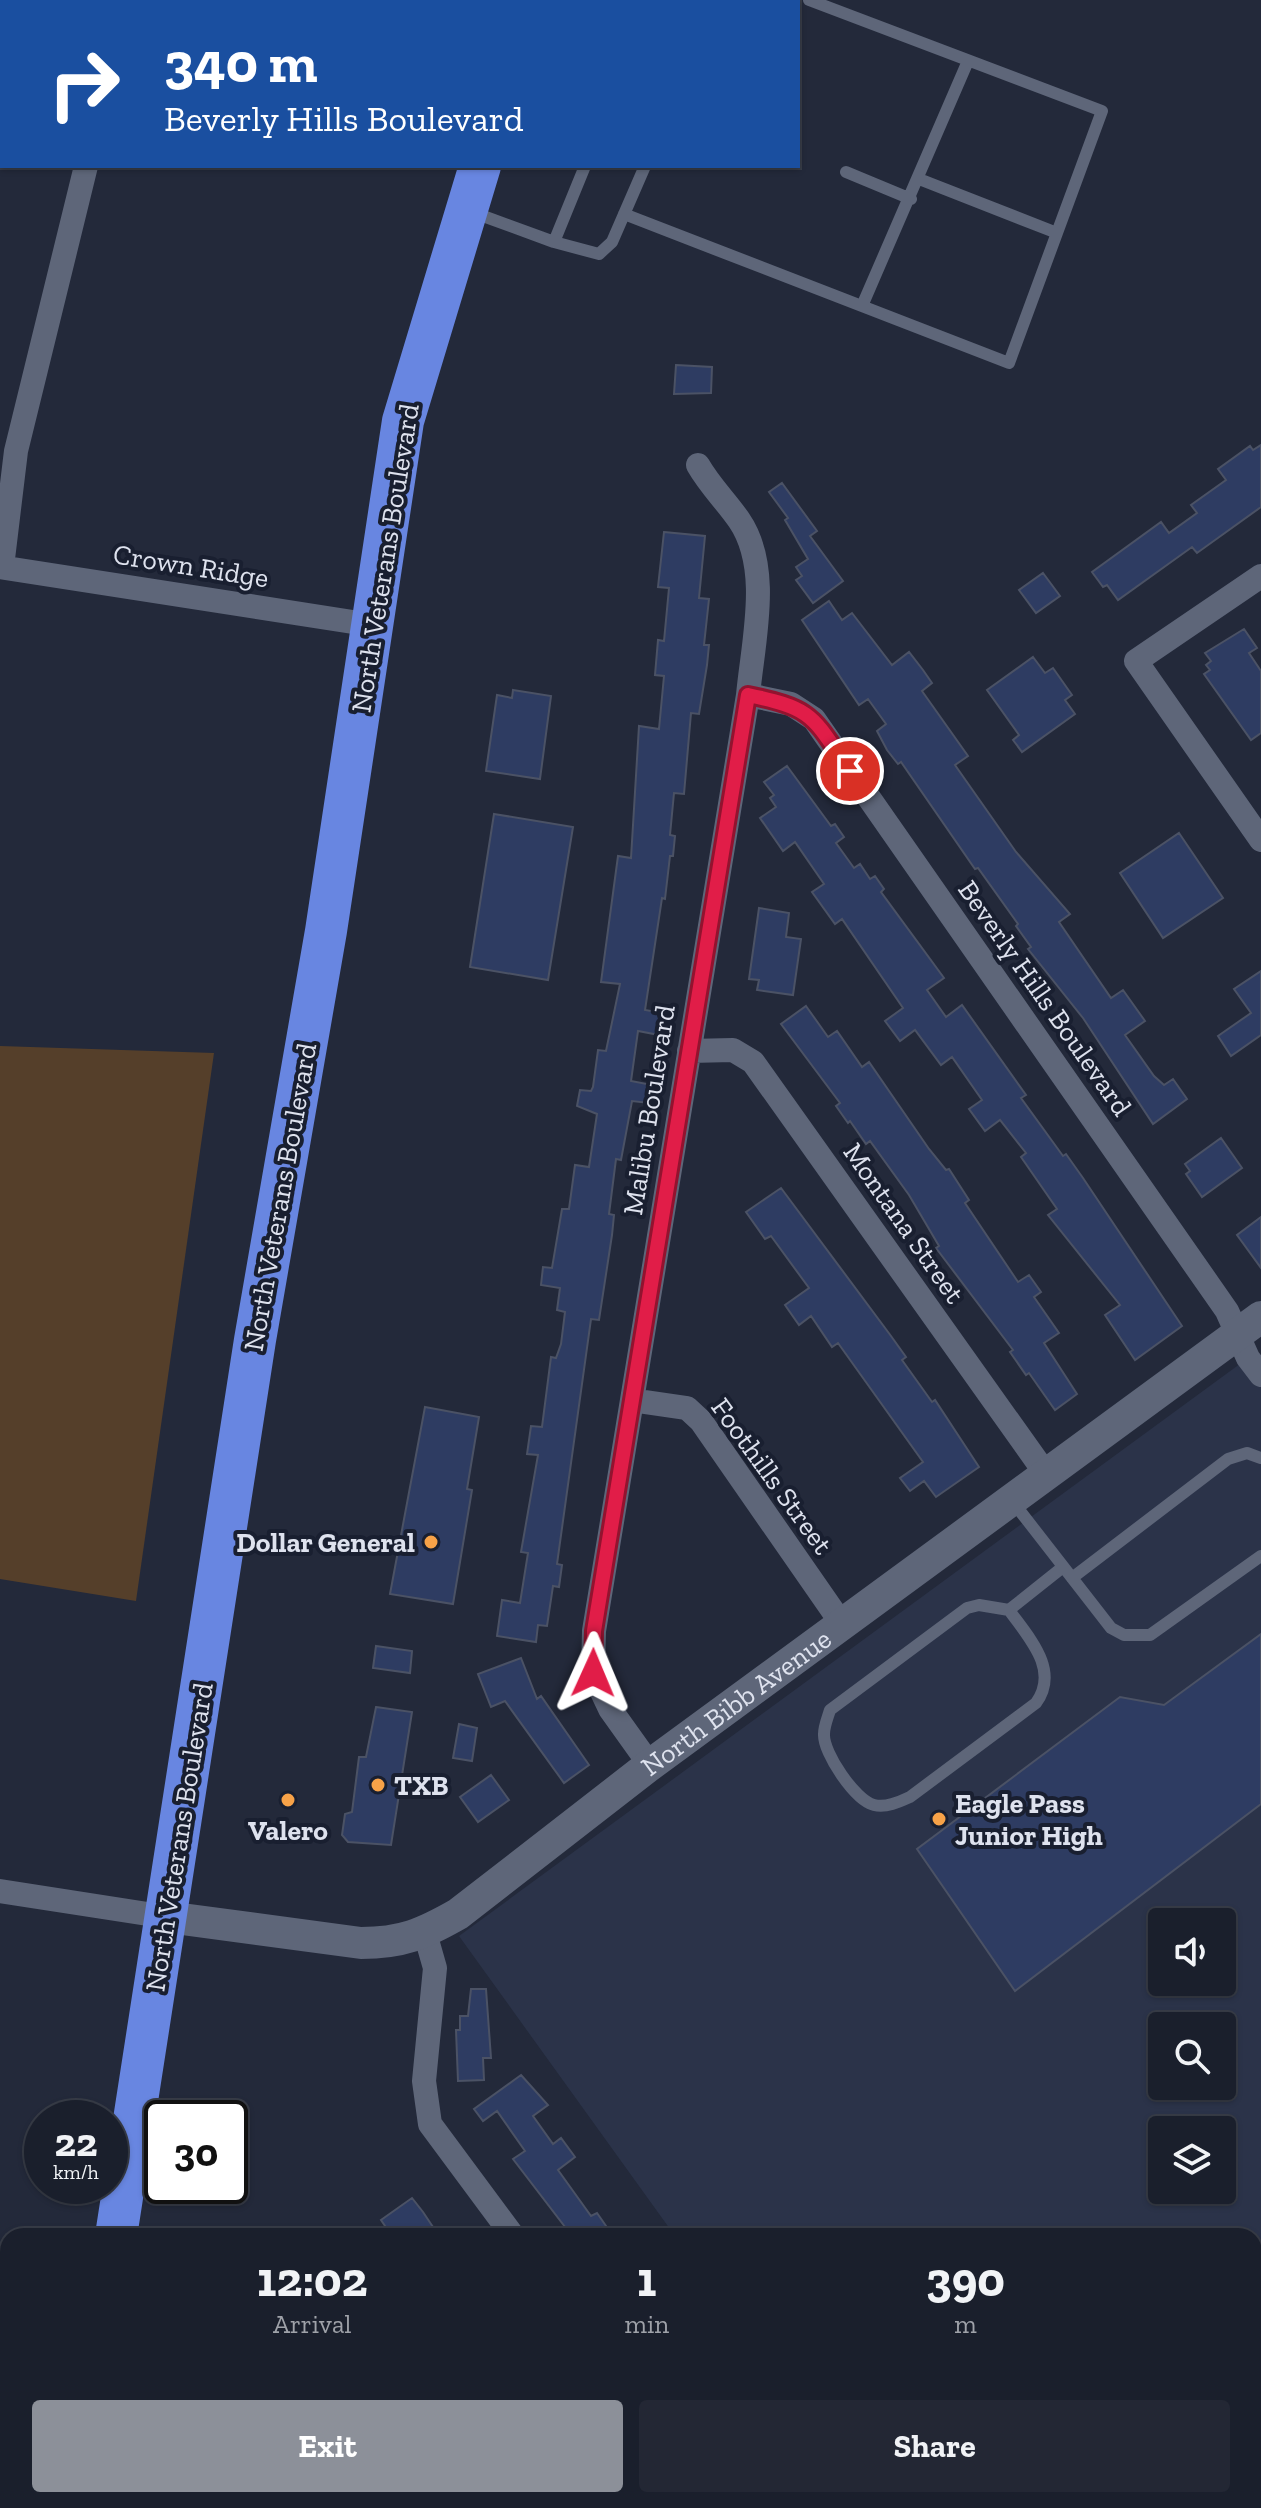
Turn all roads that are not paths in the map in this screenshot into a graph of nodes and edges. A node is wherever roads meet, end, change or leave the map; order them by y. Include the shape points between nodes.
1 (809, 0) edge
2 (968, 61) junction
3 (86, 168) edge
4 (479, 168) edge
5 (584, 168) edge
6 (644, 168) edge
7 (846, 172) dead end
8 (919, 179) junction
9 (911, 199) junction
10 (466, 209) junction
11 (624, 214) junction
12 (1057, 233) junction
13 (554, 242) junction
14 (862, 306) junction
15 (698, 465) dead end
16 (1, 567) edge
17 (1261, 576) edge
18 (372, 625) junction
19 (748, 695) junction
20 (1261, 840) edge
21 (689, 1051) junction
22 (1249, 1326) edge
23 (1261, 1375) edge
24 (632, 1400) junction
25 (1261, 1458) edge
26 (1046, 1474) junction
27 (1011, 1499) junction
28 (1261, 1556) edge
29 (1063, 1567) junction
30 (1072, 1578) junction
31 (1009, 1610) junction
32 (842, 1624) junction
33 (650, 1765) junction
34 (0, 1891) edge
35 (167, 1917) junction
36 (425, 1933) junction
37 (117, 2228) edge
38 (507, 2228) edge

1 - 2 lane
2 - 8 lane
2 - 12 lane via 1102,111
3 - 16 street via 16,451
4 - 10 highway, North Veterans Boulevard
5 - 13 lane
6 - 11 lane
7 - 9 lane
8 - 9 lane
8 - 12 lane
9 - 14 lane
10 - 13 lane
10 - 18 highway, North Veterans Boulevard via 403,421
11 - 13 lane via 612,242 599,254
11 - 14 lane
12 - 14 lane via 1009,363
15 - 19 street, Malibu Boulevard via 740,521 757,565
16 - 18 street, Crown Ridge
17 - 20 street via 1136,661
18 - 35 highway, North Veterans Boulevard
19 - 21 street, Malibu Boulevard
19 - 22 street, Beverly Hills Boulevard via 791,704 814,719 1227,1311
21 - 24 street, Malibu Boulevard
21 - 26 street, Montana Street via 733,1050 753,1062
22 - 23 street, Beverly Hills Boulevard
22 - 26 main road, North Bibb Avenue
24 - 32 street, Foothills Street via 687,1408 701,1421
24 - 33 street, Malibu Boulevard via 594,1631 593,1673 610,1709
25 - 30 lane via 1247,1453 1228,1459
26 - 27 main road, North Bibb Avenue
27 - 29 lane
27 - 32 main road, North Bibb Avenue
28 - 30 lane via 1150,1635 1137,1637 1111,1628
29 - 30 lane
29 - 31 lane
31 - 31 lane via 967,1608 830,1710 823,1733 828,1756 859,1797 874,1805 910,1797 1036,1703 1046,1689 1045,1671
32 - 33 main road, North Bibb Avenue
33 - 36 main road, North Bibb Avenue via 458,1914
34 - 35 street
35 - 36 main road, North Bibb Avenue via 361,1943 393,1943
35 - 37 highway, North Veterans Boulevard
36 - 38 street via 435,1968 424,2081 430,2124

